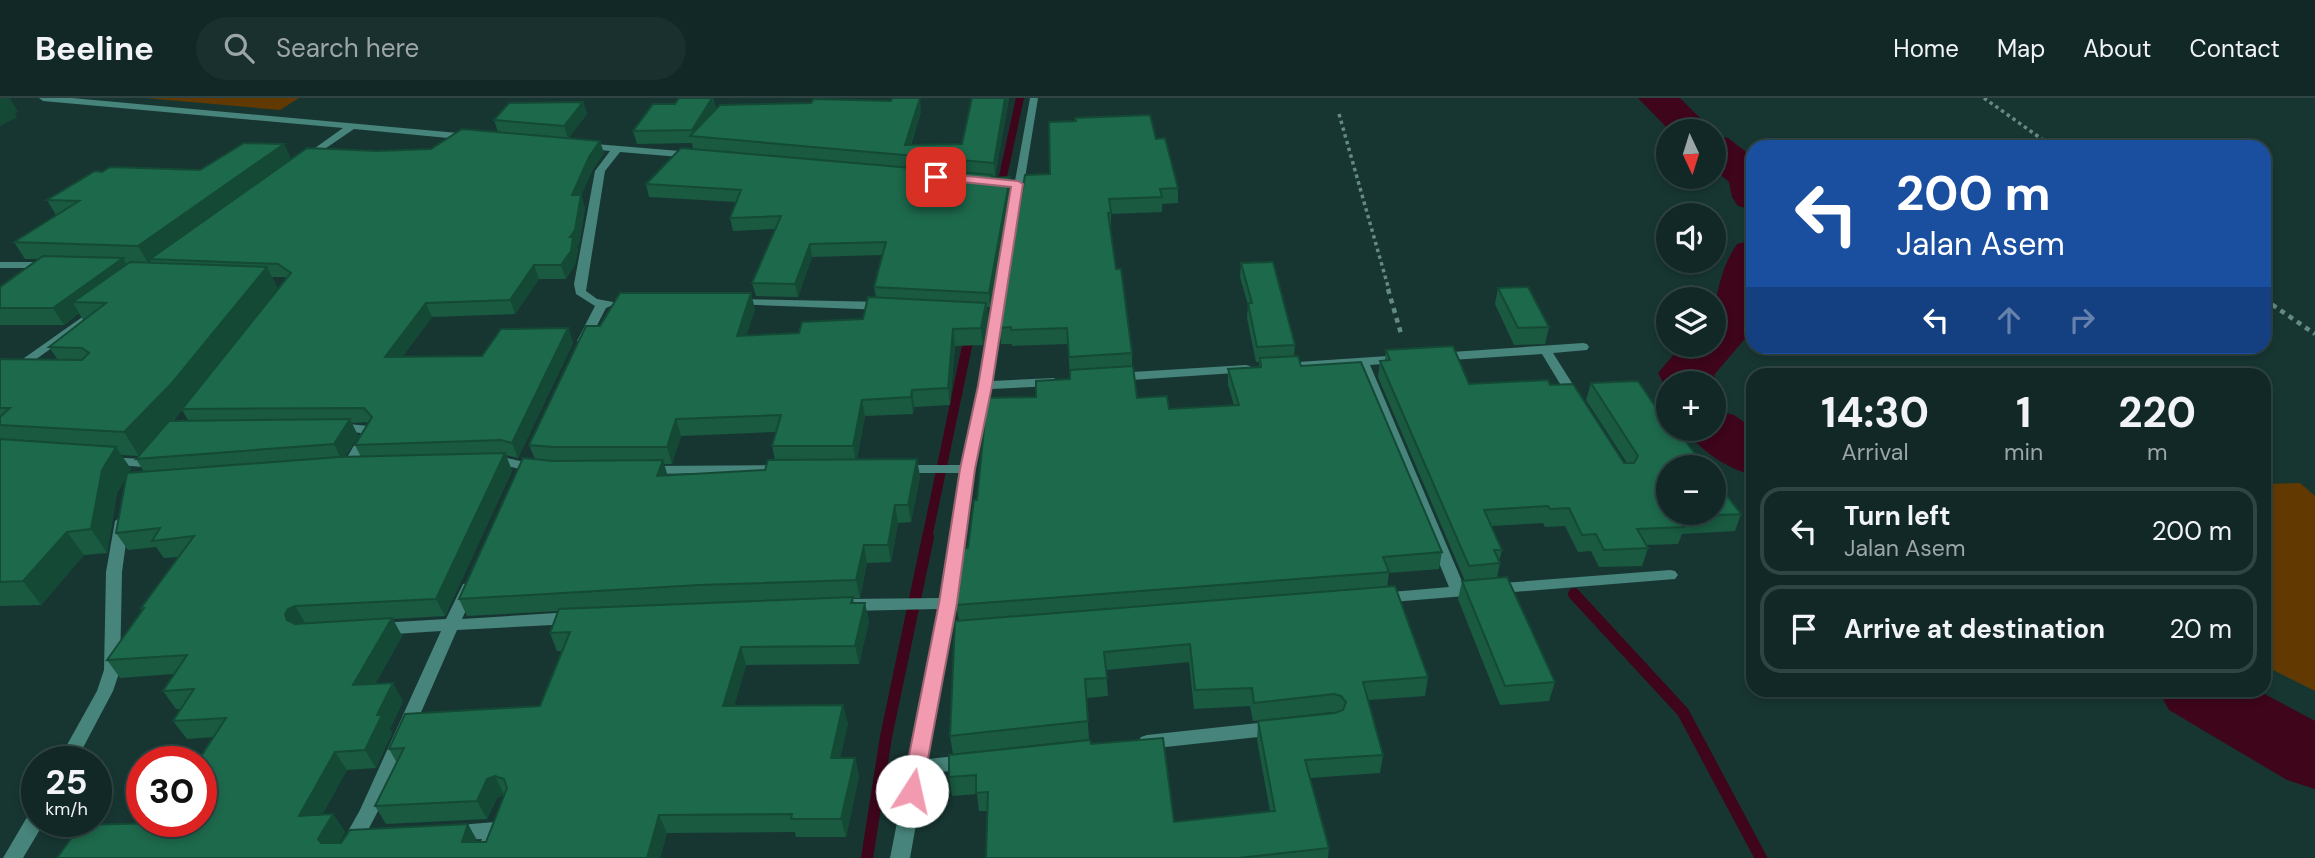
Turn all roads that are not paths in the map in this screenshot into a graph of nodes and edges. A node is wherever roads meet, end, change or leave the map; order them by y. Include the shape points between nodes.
1 (43, 98) edge
2 (1034, 98) edge
3 (351, 127) junction
4 (484, 138) edge
5 (578, 145) edge
6 (617, 149) junction
7 (709, 157) edge
8 (288, 170) edge
9 (977, 180) edge
10 (1018, 184) junction
11 (0, 265) edge
12 (49, 265) junction
13 (62, 265) edge
14 (29, 278) edge
15 (108, 302) edge
16 (716, 302) edge
17 (628, 303) edge
18 (601, 305) junction
19 (904, 308) edge
20 (1583, 346) dead end
21 (1545, 349) junction
22 (576, 354) edge
23 (1363, 361) junction
24 (1100, 378) edge
25 (0, 381) edge
26 (1063, 381) edge
27 (985, 386) junction
28 (1580, 407) edge
29 (321, 428) edge
30 (89, 459) edge
31 (484, 462) edge
32 (348, 468) edge
33 (803, 469) edge
34 (884, 469) edge
35 (968, 469) junction
36 (547, 470) edge
37 (627, 470) edge
38 (132, 484) edge
39 (125, 503) edge
40 (1670, 575) dead end
41 (473, 577) edge
42 (1459, 592) junction
43 (1364, 599) edge
44 (948, 603) junction
45 (829, 606) edge
46 (582, 618) edge
47 (451, 626) junction
48 (359, 630) edge
49 (1291, 726) edge
50 (1127, 744) edge
51 (76, 746) edge
52 (981, 761) edge
53 (916, 768) junction
54 (431, 833) edge
55 (380, 836) edge
56 (26, 837) edge
57 (355, 837) junction
58 (13, 858) edge
59 (343, 858) edge
60 (484, 858) edge
61 (900, 858) edge

1 - 3 street
2 - 10 street
3 - 4 street
3 - 8 street
5 - 6 street
6 - 7 street
6 - 18 street via 600,171 581,275 580,292
9 - 10 street
10 - 27 street via 989,313
11 - 12 street
12 - 13 street
12 - 14 street
15 - 25 street
16 - 19 street
17 - 18 street
18 - 22 street
20 - 21 street
21 - 23 street
21 - 28 street
23 - 24 street
23 - 42 street
26 - 27 street
27 - 35 street
29 - 32 street via 369,430
30 - 38 street via 148,459
31 - 36 street
33 - 37 street
34 - 35 street
35 - 44 street
39 - 51 street via 114,572 113,670
40 - 42 street
41 - 47 street
42 - 43 street
44 - 45 street
44 - 53 street via 949,632
46 - 47 street
47 - 48 street
47 - 57 street
49 - 50 street
52 - 53 street
53 - 61 street
54 - 60 street via 498,824
55 - 57 street
56 - 58 street
57 - 59 street

